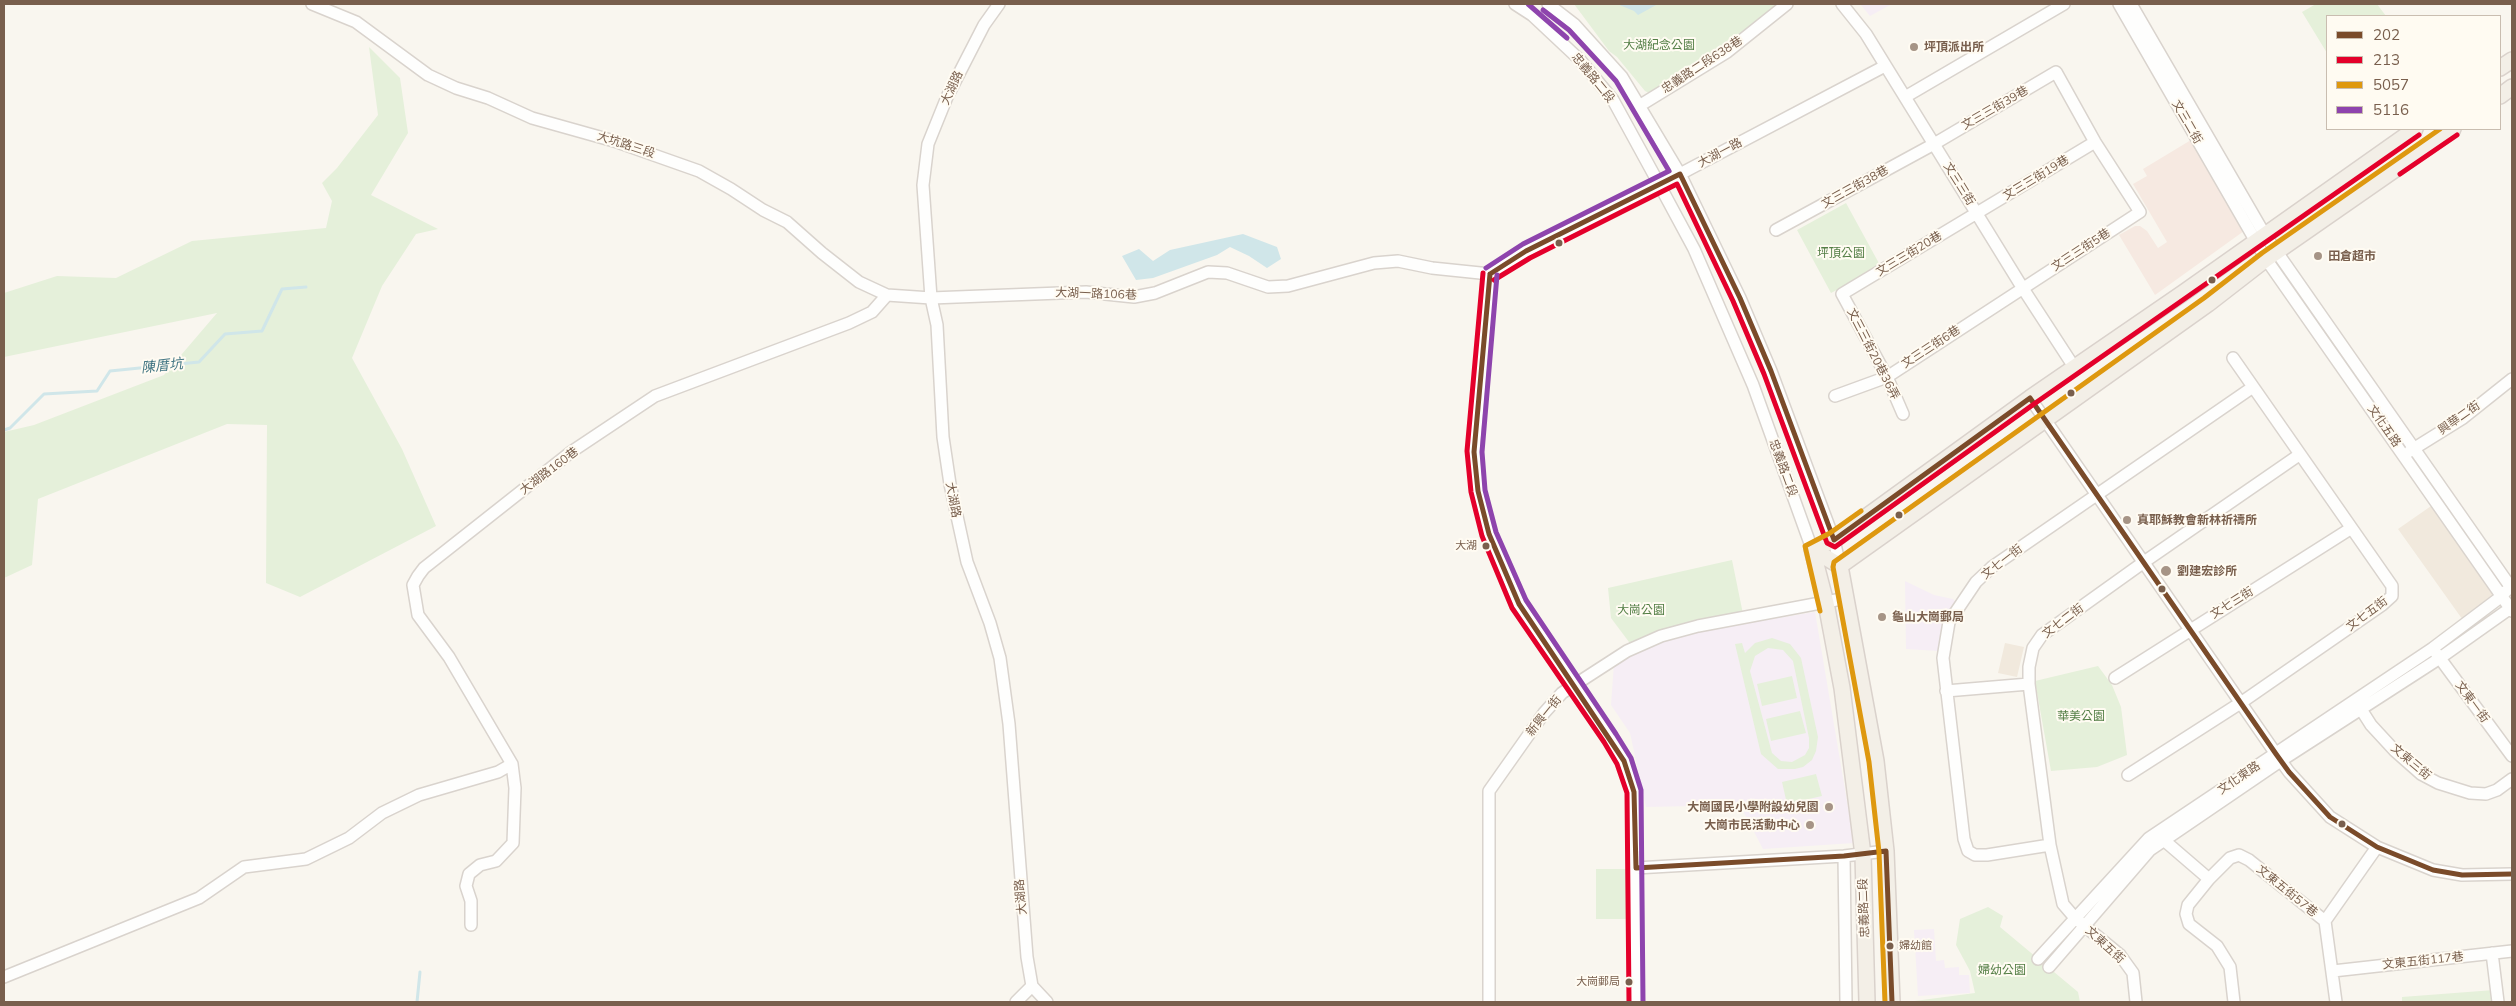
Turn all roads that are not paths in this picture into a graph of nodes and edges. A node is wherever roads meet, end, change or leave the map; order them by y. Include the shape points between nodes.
1 (312, 4) edge
2 (1000, 4) edge
3 (1515, 4) edge
4 (1548, 4) edge
5 (1788, 4) edge
6 (1842, 4) edge
7 (2064, 4) edge
8 (2118, 4) edge
9 (2131, 4) edge
10 (2512, 60) edge
11 (1886, 66) junction
12 (2501, 67) edge
13 (2512, 87) edge
14 (2501, 95) edge
15 (1905, 97) junction
16 (1639, 106) junction
17 (2414, 130) edge
18 (2452, 130) edge
19 (2095, 142) junction
20 (1934, 144) junction
21 (1680, 174) junction
22 (1659, 184) junction
23 (1977, 214) junction
24 (1776, 230) dead end
25 (2260, 238) junction
26 (2272, 256) junction
27 (1490, 274) junction
28 (2022, 288) junction
29 (1842, 294) joint
30 (887, 295) junction
31 (930, 298) junction
32 (2232, 358) dead end
33 (2074, 367) junction
34 (1887, 377) junction
35 (2512, 379) edge
36 (2253, 387) junction
37 (1835, 396) dead end
38 (2030, 398) junction
39 (1903, 414) dead end
40 (2045, 420) junction
41 (2414, 448) junction
42 (2299, 455) junction
43 (2404, 455) junction
44 (2097, 494) junction
45 (2350, 529) junction
46 (1834, 540) junction
47 (1812, 549) junction
48 (2144, 562) junction
49 (1840, 566) junction
50 (2511, 587) edge
51 (2502, 596) junction
52 (1847, 598) junction
53 (1826, 603) junction
54 (2512, 608) edge
55 (2191, 630) junction
56 (2432, 648) junction
57 (2440, 658) junction
58 (2115, 678) dead end
59 (2029, 684) junction
60 (1574, 685) junction
61 (1946, 691) junction
62 (2242, 702) junction
63 (2358, 704) junction
64 (2512, 756) edge
65 (2279, 757) junction
66 (512, 764) junction
67 (2128, 775) dead end
68 (2512, 779) edge
69 (2160, 837) junction
70 (2050, 845) junction
71 (2377, 847) junction
72 (1886, 851) junction
73 (1863, 854) junction
74 (1844, 856) junction
75 (1636, 868) junction
76 (2512, 874) edge
77 (2209, 879) junction
78 (2325, 921) junction
79 (2079, 922) junction
80 (471, 925) dead end
81 (2512, 951) edge
82 (2492, 953) junction
83 (2038, 959) dead end
84 (2049, 967) dead end
85 (2333, 971) junction
86 (4, 977) edge
87 (1032, 986) junction
88 (1016, 1002) edge
89 (1047, 1002) edge
90 (1489, 1002) edge
91 (1636, 1002) edge
92 (1846, 1002) edge
93 (1867, 1002) edge
94 (1892, 1002) edge
95 (2136, 1002) edge
96 (2234, 1002) edge
97 (2336, 1002) edge
98 (2498, 1002) edge

1 - 30 street, 大坑路三段 via 356,22 428,75 456,88 532,118 614,140 699,171 787,222 859,282
2 - 31 street, 大湖路 via 961,68 928,144 923,185
3 - 22 street, 忠義路二段 via 1532,15 1580,60 1613,100
4 - 16 street, 忠義路二段 via 1574,24 1622,77
5 - 16 street, 忠義路二段638巷 via 1727,52
6 - 11 street, 文三三街
7 - 15 street
8 - 25 street, 文三二街
9 - 25 street, 文三二街
10 - 12 main road
11 - 15 street, 文三三街
11 - 21 street, 大湖一路
13 - 14 main road
15 - 20 street, 文三三街
16 - 21 street, 忠義路二段
17 - 25 main road
18 - 26 main road
19 - 20 street, 文三三街39巷 via 2056,72
19 - 23 street, 文三三街19巷
19 - 28 street, 文三三街5巷 via 2140,212
20 - 23 street, 文三三街
20 - 24 street, 文三三街38巷
21 - 22 street, 大湖一路
21 - 46 street, 忠義路二段 via 1763,353
22 - 27 street, 大湖一路 via 1526,251
22 - 47 street, 忠義路二段 via 1694,249 1753,385
23 - 28 street, 文三三街
23 - 29 street, 文三三街20巷
25 - 26 street, 文化五路
25 - 33 main road
26 - 40 main road
26 - 41 street, 文化五路
26 - 43 street, 文化五路
27 - 31 street, 大湖一路106巷 via 1398,261 1374,263 1288,286 1268,286 1227,273 1208,272 1155,293 1134,297 1052,292
27 - 60 street via 1474,452 1478,491 1489,534 1519,604
28 - 33 street, 文三三街
28 - 34 street, 文三三街6巷
29 - 34 street, 文三三街20巷36弄
30 - 31 street, 大坑路三段
30 - 66 street, 大湖路160巷 via 872,312 849,323 655,396 571,452 424,568 413,584 418,615 450,657
31 - 87 street, 大湖路 via 937,325 943,437 956,519 1000,658 1009,724 1023,926
32 - 36 street, 文七五街
33 - 38 main road
34 - 37 street, 文三三街6巷
34 - 39 street, 文三三街20巷36弄
35 - 41 street, 興華二街 via 2463,418
36 - 42 street, 文七五街
36 - 44 street, 文七一街
38 - 40 street
38 - 46 main road
40 - 44 street
40 - 49 main road
41 - 43 street, 興華二街
41 - 50 street, 文化五路
42 - 45 street, 文七五街
42 - 48 street, 文七二街
43 - 51 street, 文化五路
44 - 48 street
44 - 61 street, 文七一街 via 1992,567 1976,582 1949,622 1943,658
45 - 55 street, 文七三街
45 - 62 street, 文七五街 via 2392,586 2392,596
46 - 47 main road
46 - 49 street, 忠義路二段
47 - 49 main road
47 - 53 main road, 忠義路二段
48 - 55 street
48 - 59 street, 文七二街 via 2042,635 2033,648
49 - 52 main road, 忠義路二段
50 - 51 street, 文化東路
51 - 54 street, 文化五路
51 - 56 street, 文化東路
52 - 53 street, 新興一街
52 - 72 main road, 忠義路二段 via 1876,761
53 - 60 street, 新興一街 via 1698,626 1661,636 1627,651
53 - 73 main road, 忠義路二段 via 1842,688
54 - 57 street, 文化東路
55 - 58 street, 文七三街
55 - 62 street
56 - 57 street, 文東一街
56 - 63 street, 文化東路
57 - 63 street, 文化東路
57 - 64 street, 文東一街
59 - 61 street
59 - 70 street, 文七二街
60 - 75 street via 1624,761 1634,792
60 - 90 street, 新興一街 via 1544,713 1489,791
61 - 70 street, 文七一街 via 1968,851 1974,855
62 - 65 street
62 - 67 street, 文七五街
63 - 65 street, 文化東路
63 - 68 street, 文東三街 via 2371,725 2395,751 2420,774 2438,784 2486,794
65 - 69 street, 文化東路
65 - 71 street via 2330,817
66 - 80 street via 516,788 513,843 496,861 480,865 469,874 466,886 471,901
66 - 86 street via 498,772 418,795 382,813 349,838 306,859 244,867 199,898
69 - 77 street
69 - 79 street, 文化東路
70 - 79 street, 文七二街 via 2063,904
71 - 76 street via 2433,870 2462,875
71 - 78 street
72 - 73 street
72 - 94 main road, 忠義路二段
73 - 74 street
73 - 93 main road, 忠義路二段
74 - 75 street
74 - 92 street
75 - 91 street
77 - 78 street, 文東五街57巷 via 2230,858 2239,855
77 - 96 street via 2188,905 2186,914 2189,924 2217,946 2230,967
78 - 85 street, 文東五街57巷
79 - 83 street, 文化東路
79 - 84 street, 文化東路
79 - 95 street, 文東五街 via 2120,955 2133,973
81 - 82 street, 文東五街117巷
82 - 85 street, 文東五街117巷
82 - 98 street
85 - 97 street, 文東五街57巷
87 - 88 street
87 - 89 street

